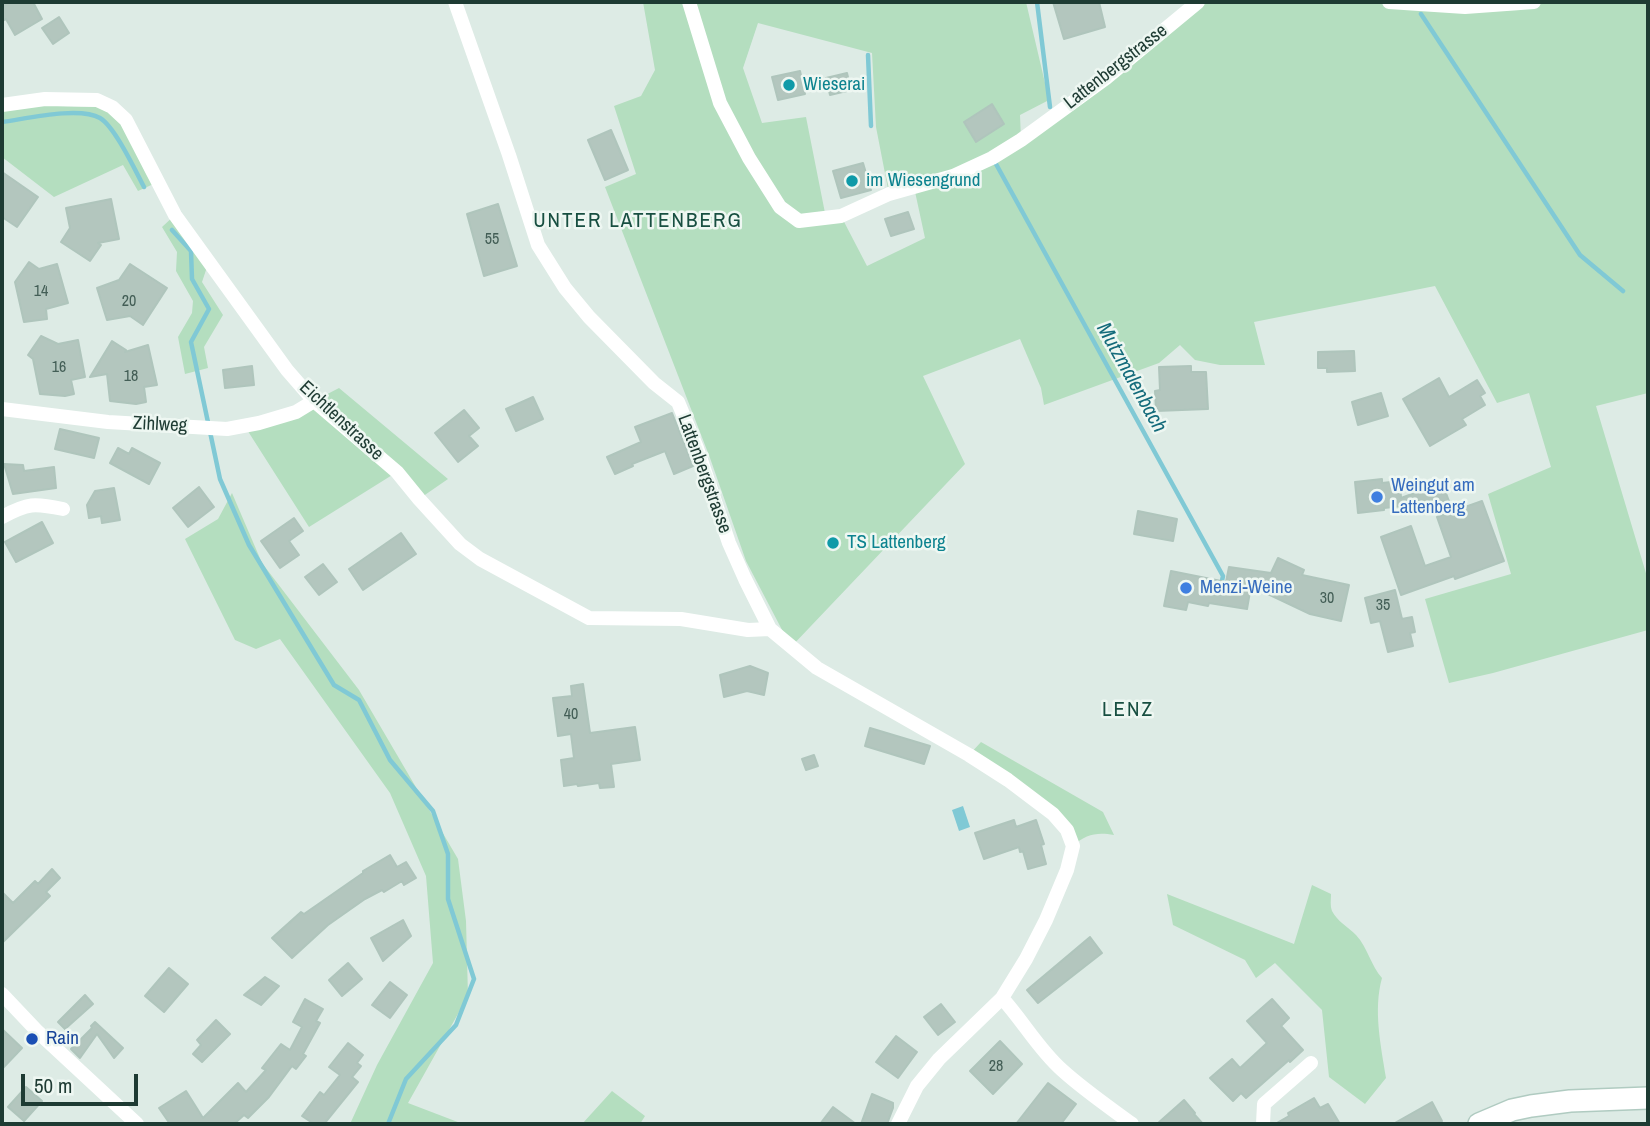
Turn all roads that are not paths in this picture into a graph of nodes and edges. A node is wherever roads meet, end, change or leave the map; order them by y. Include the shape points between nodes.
1 (455, 2) edge
2 (689, 2) edge
3 (1198, 2) edge
4 (1389, 2) edge
5 (1534, 2) edge
6 (2, 105) edge
7 (314, 401) junction
8 (2, 409) edge
9 (63, 509) dead end
10 (2, 517) edge
11 (770, 629) junction
12 (2, 994) edge
13 (1002, 998) junction
14 (1311, 1063) dead end
15 (1648, 1098) edge
16 (137, 1124) edge
17 (898, 1124) edge
18 (1132, 1124) edge
19 (1263, 1124) edge
20 (1479, 1124) edge

1 - 11 street, Lattenbergstrasse via 538,245 589,317 678,402 729,543
2 - 3 street, Lattenbergstrasse via 720,103 780,207 799,222 841,216 992,158 1106,78
4 - 5 street via 1465,7
6 - 7 street, Eichtlenstrasse via 45,99 97,100 126,120 176,215
7 - 8 street, Zihlweg via 296,412 227,429 108,422
7 - 11 street, Eichtlenstrasse via 397,472 460,544 589,618 681,619
9 - 10 street via 37,503
11 - 13 street, Lattenbergstrasse via 817,668 1008,780 1067,830 1073,846 1068,870
12 - 16 street
13 - 17 street via 916,1086
13 - 18 street via 1062,1070
14 - 19 street via 1264,1104
15 - 20 street via 1531,1106

